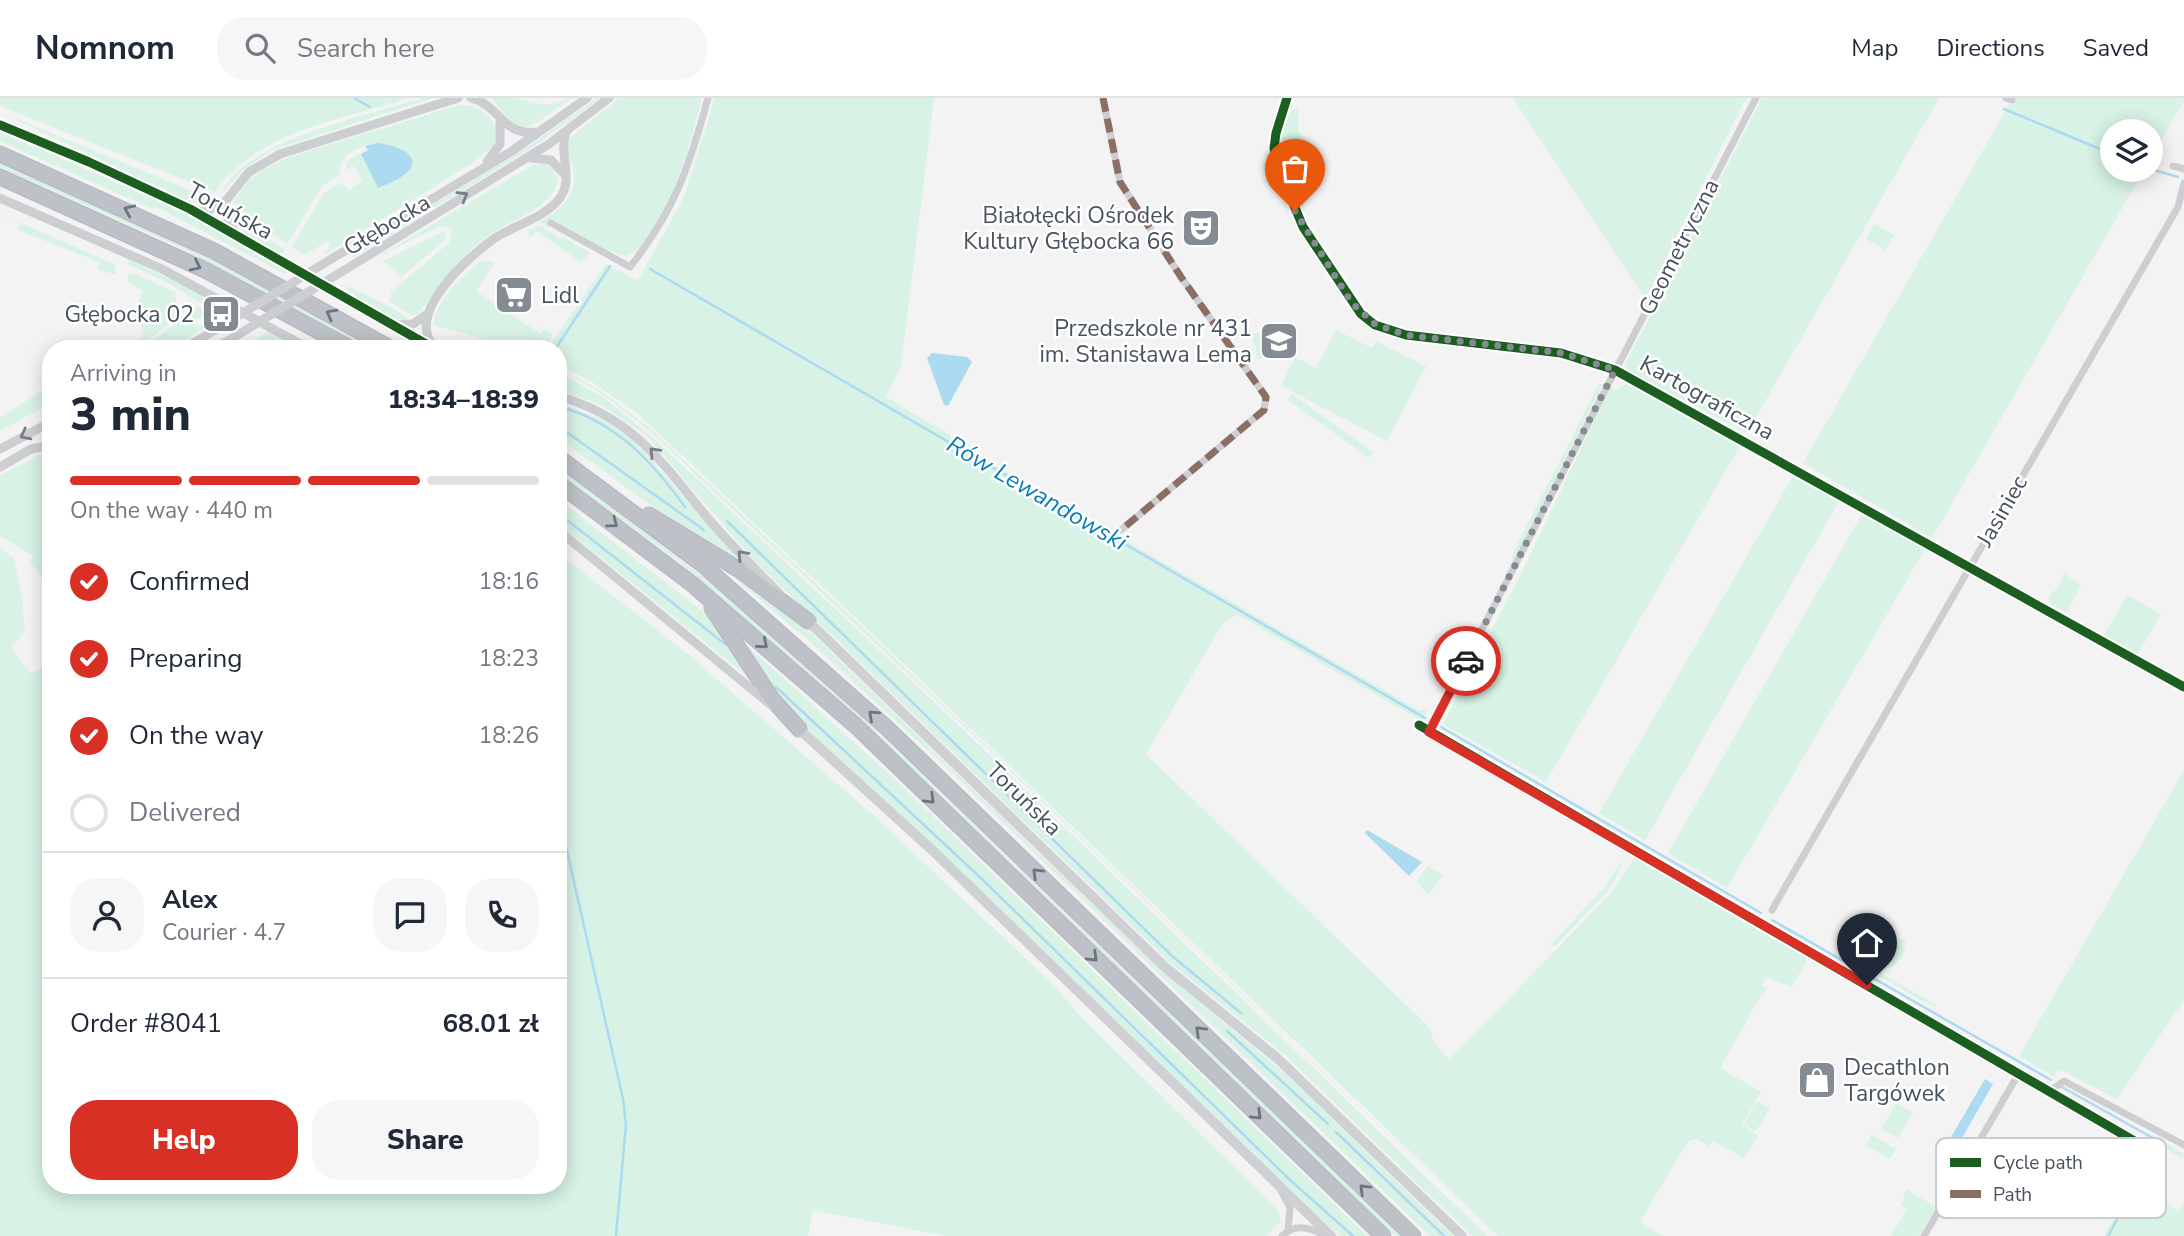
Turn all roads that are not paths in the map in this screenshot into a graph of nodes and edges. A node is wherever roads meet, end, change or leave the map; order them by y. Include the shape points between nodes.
1 (458, 98) edge
2 (471, 98) edge
3 (587, 98) edge
4 (610, 98) edge
5 (708, 98) edge
6 (1103, 98) edge
7 (1287, 98) edge
8 (1755, 98) edge
9 (500, 119) junction
10 (0, 125) edge
11 (543, 131) junction
12 (566, 132) junction
13 (0, 154) edge
14 (517, 163) junction
15 (2173, 166) dead end
16 (483, 167) junction
17 (2184, 169) edge
18 (0, 177) edge
19 (567, 180) junction
20 (2184, 183) edge
21 (0, 198) edge
22 (226, 201) junction
23 (190, 209) junction
24 (551, 223) dead end
25 (239, 236) junction
26 (428, 313) junction
27 (386, 323) junction
28 (198, 340) edge
29 (229, 340) edge
30 (292, 340) edge
31 (335, 340) edge
32 (375, 340) edge
33 (419, 340) edge
34 (430, 340) edge
35 (1615, 370) junction
36 (567, 399) edge
37 (42, 427) edge
38 (42, 447) edge
39 (0, 449) edge
40 (567, 463) edge
41 (0, 467) edge
42 (567, 490) edge
43 (619, 500) junction
44 (1121, 530) dead end
45 (567, 537) edge
46 (1970, 567) junction
47 (692, 584) junction
48 (808, 621) junction
49 (2184, 687) edge
50 (1419, 726) dead end
51 (799, 729) junction
52 (1429, 732) junction
53 (1772, 910) dead end
54 (2019, 1073) junction
55 (2050, 1091) junction
56 (1981, 1138) edge
57 (2129, 1138) edge
58 (2184, 1144) edge
59 (1272, 1180) junction
60 (1936, 1215) edge
61 (1288, 1230) junction
62 (1282, 1236) edge
63 (1325, 1236) edge
64 (1331, 1236) edge
65 (1383, 1236) edge
66 (1413, 1236) edge
67 (1462, 1236) edge
68 (1924, 1236) edge

1 - 22 street via 280,153 249,172
2 - 9 street via 491,107
3 - 11 street, Głębocka
4 - 12 street, Głębocka
5 - 24 street via 683,184 630,267
6 - 44 street via 1120,182 1266,397 1264,410
7 - 35 street, Kartograficzna via 1276,133 1278,164 1303,227 1361,314 1406,335 1562,353
8 - 35 street, Geometryczna
9 - 11 street via 516,131
9 - 16 street via 500,144
10 - 23 street, Toruńska
11 - 16 street, Głębocka
12 - 14 street, Głębocka
12 - 19 street via 562,147
32 -> 13 highway, Toruńska via 214,251
14 - 19 street via 548,159
29 -> 14 street, Głębocka, bridge
15 - 17 street
16 - 28 street, Głębocka, bridge
18 -> 31 highway via 193,264
19 - 26 street via 556,203 485,246 449,282
20 - 46 street, Jasiniec via 2178,207
21 - 30 street via 162,269
22 - 23 street via 209,210
22 - 25 street via 227,219
23 - 25 street, Toruńska
25 - 27 street, Toruńska
26 - 27 street via 408,326
26 - 34 street via 425,331
27 - 33 street, Toruńska
35 - 46 street, Kartograficzna
35 - 52 street, Geometryczna
48 -> 36 street, Toruńska via 712,523 645,443 600,411
37 -> 39 street
38 - 41 street
40 - 43 highway, Toruńska
42 -> 47 highway
43 - 48 highway via 741,571
66 -> 43 highway, Toruńska via 887,728 703,565
45 - 51 street
46 - 49 street, Kartograficzna
46 - 53 street, Jasiniec
47 - 51 highway
47 -> 65 highway via 856,726
48 - 67 main road, Toruńska via 1166,968 1278,1058
50 - 52 street
51 - 59 main road via 931,849
52 - 54 street
54 - 55 street
54 - 56 street
55 - 57 street
55 - 58 street via 2064,1080
59 - 61 street via 1290,1207
59 - 64 main road
60 - 68 street
61 - 62 street
61 - 63 street via 1303,1227

